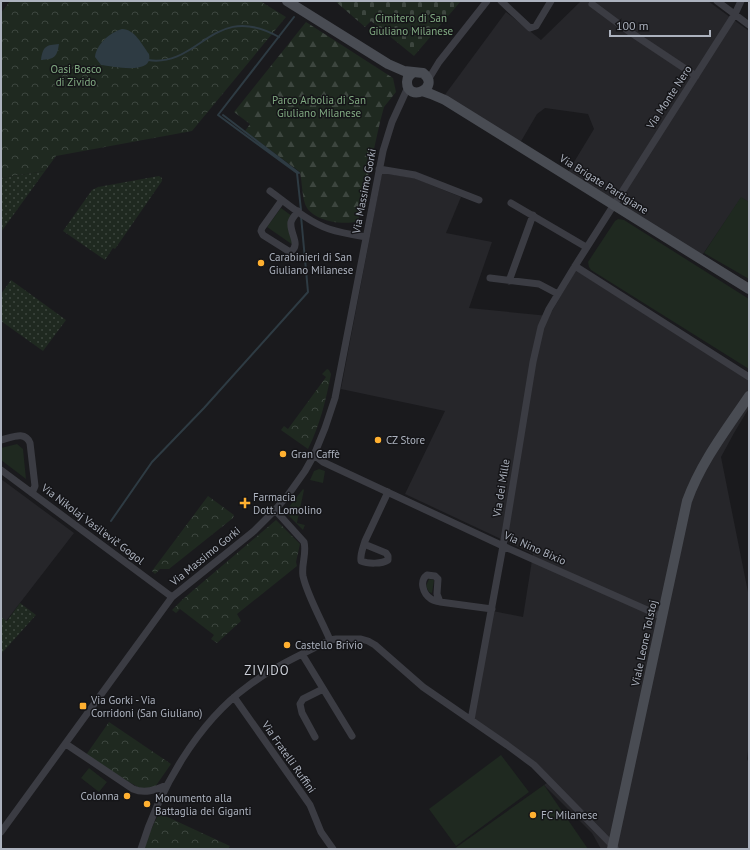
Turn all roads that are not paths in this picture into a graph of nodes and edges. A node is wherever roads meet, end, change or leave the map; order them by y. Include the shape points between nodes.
1 (287, 1) edge
2 (487, 1) edge
3 (501, 1) edge
4 (551, 1) edge
5 (717, 1) edge
6 (742, 1) edge
7 (592, 4) dead end
8 (735, 14) junction
9 (749, 25) edge
10 (388, 64) junction
11 (696, 76) junction
12 (423, 77) junction
13 (413, 88) junction
14 (445, 100) junction
15 (379, 170) junction
16 (270, 191) dead end
17 (282, 200) junction
18 (478, 200) dead end
19 (511, 203) dead end
20 (614, 204) junction
21 (298, 211) junction
22 (533, 216) junction
23 (366, 237) junction
24 (586, 247) junction
25 (574, 266) junction
26 (490, 278) dead end
27 (509, 281) junction
28 (749, 289) edge
29 (558, 294) junction
30 (749, 377) edge
31 (749, 396) edge
32 (1, 440) edge
33 (314, 455) junction
34 (1, 470) edge
35 (388, 492) junction
36 (32, 493) junction
37 (275, 510) junction
38 (364, 544) dead end
39 (503, 546) junction
40 (172, 597) junction
41 (440, 602) dead end
42 (492, 609) junction
43 (662, 617) junction
44 (330, 640) junction
45 (302, 654) junction
46 (323, 689) junction
47 (234, 697) junction
48 (471, 720) junction
49 (352, 736) dead end
50 (315, 737) dead end
51 (66, 744) junction
52 (167, 785) junction
53 (1, 832) edge
54 (614, 848) edge
55 (141, 849) edge
56 (333, 849) edge

1 - 10 street, Via Brigate Partigiane
2 - 12 street via 439,62
3 - 4 street via 530,28 536,26
5 - 8 street
6 - 8 street, Via Monte Nero
7 - 11 street
8 - 9 street
8 - 11 street, Via Monte Nero
10 - 12 street, Via Brigate Partigiane
10 - 13 street, Via Brigate Partigiane
11 - 20 street, Via Monte Nero
12 - 13 street via 427,86
12 - 13 street via 409,76
12 - 14 street, Via Brigate Partigiane
13 - 14 street, Via Brigate Partigiane
13 - 15 street, Via Massimo Gorki via 399,107 388,132
14 - 20 street, Via Brigate Partigiane
15 - 18 street via 416,176
15 - 23 street, Via Massimo Gorki
16 - 17 street
17 - 21 street
17 - 21 street via 261,231 263,235 290,252 295,245 291,222
19 - 22 street
20 - 24 street, Via dei Mille
20 - 28 street, Via Brigate Partigiane
21 - 23 street via 330,229
22 - 24 street
22 - 27 street
23 - 33 street, Via Massimo Gorki via 335,398
24 - 25 street, Via dei Mille
25 - 29 street, Via dei Mille
25 - 30 street
26 - 27 street
27 - 29 street via 539,284
29 - 39 street, Via dei Mille via 544,320 534,353
31 - 43 street, Viale Leone Tolstoj via 699,472 687,501
32 - 36 street via 20,436 28,438 34,486
33 - 35 street, Via Nino Bixio via 323,462
33 - 37 street, Via Massimo Gorki
34 - 36 street, Via Nikolaj Vasil'evič Gogol
35 - 38 street
35 - 39 street, Via Nino Bixio
36 - 40 street, Via Nikolaj Vasil'evič Gogol
37 - 40 street, Via Massimo Gorki via 254,531
37 - 44 street via 304,542 304,580
39 - 42 street, Via dei Mille
39 - 43 street, Via Nino Bixio
40 - 51 street, Via Massimo Gorki
41 - 42 street
42 - 48 street, Via dei Mille
43 - 54 street, Viale Leone Tolstoj
44 - 45 street
44 - 48 street via 368,641 419,685
45 - 46 street
45 - 47 street via 254,681
46 - 49 street
46 - 50 street via 303,699 300,704
47 - 52 street via 198,737
47 - 56 street, Via Fratelli Ruffini via 310,805
48 - 54 street via 534,766
51 - 52 street via 133,789 148,791
51 - 53 street, Via Massimo Gorki
52 - 55 street via 155,808

